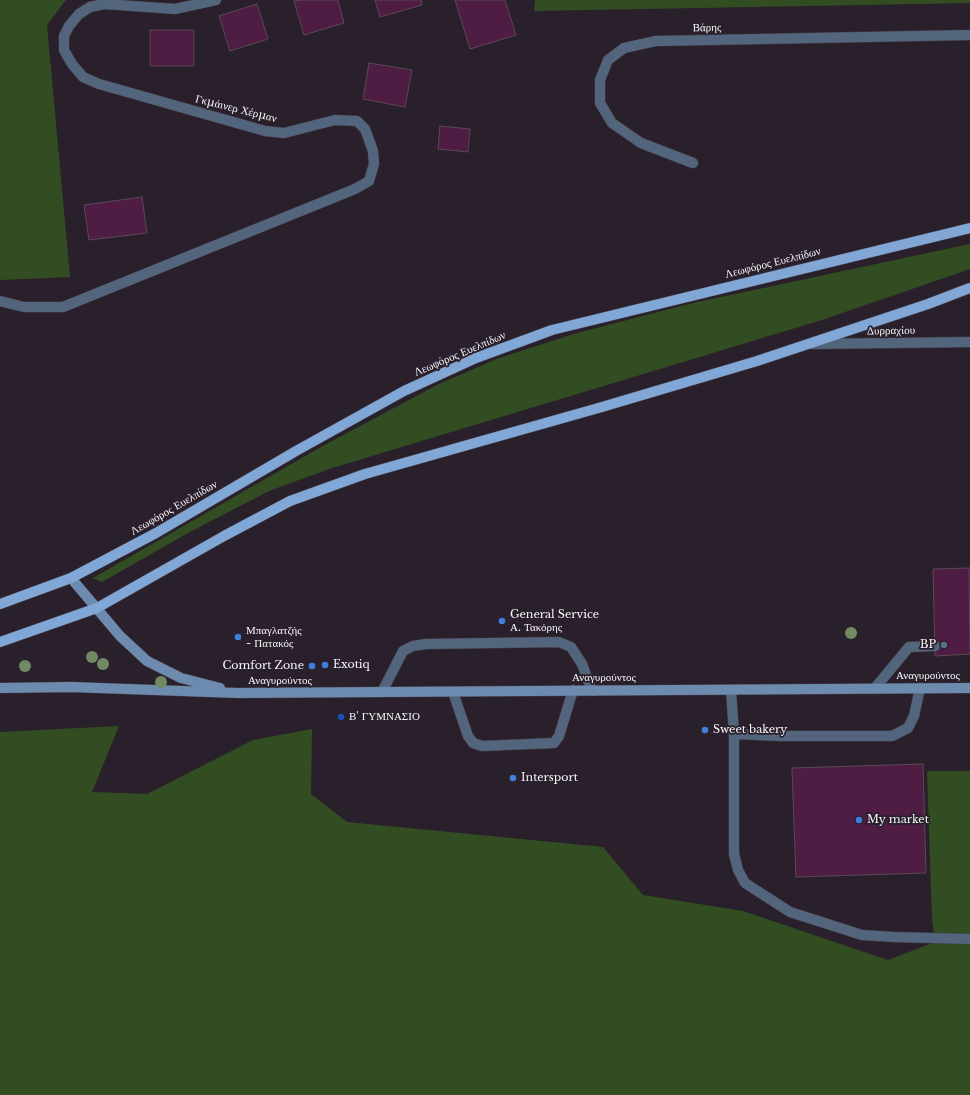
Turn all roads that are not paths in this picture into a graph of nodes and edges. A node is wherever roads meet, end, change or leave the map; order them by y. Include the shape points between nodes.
1 (216, 0) edge
2 (970, 34) edge
3 (693, 163) dead end
4 (970, 228) edge
5 (970, 288) edge
6 (0, 301) edge
7 (970, 342) edge
8 (812, 344) junction
9 (71, 578) junction
10 (0, 604) edge
11 (97, 608) junction
12 (0, 642) edge
13 (935, 646) dead end
14 (0, 688) edge
15 (875, 688) junction
16 (920, 688) junction
17 (970, 688) edge
18 (573, 690) junction
19 (592, 690) junction
20 (731, 690) junction
21 (382, 692) junction
22 (453, 692) junction
23 (238, 693) junction
24 (734, 734) junction
25 (970, 939) edge

1 - 6 street, Γκμάινερ Χέρμαν via 175,9 104,4 90,7 79,14 69,26 64,36 64,50 83,77 100,84 265,131 284,133 335,120 357,121 365,129 373,151 374,164 369,180 355,189 63,307 24,307
2 - 3 street, Βάρης via 656,42 624,48 608,60 600,80 600,103 612,123 641,143
4 - 9 main road, Λεωφόρος Ευελπίδων via 552,330 476,358 404,391 156,533
5 - 8 main road
7 - 8 street, Δυρραχίου
8 - 11 main road via 344,481 290,501
9 - 10 main road, Λεωφόρος Ευελπίδων
9 - 11 main road, Αναγυρούντος
11 - 12 main road
11 - 23 main road, Αναγυρούντος via 120,636 147,661 181,678
13 - 15 street via 909,646
14 - 23 main road, Αναγυρούντος via 72,687
15 - 16 main road, Αναγυρούντος
15 - 20 main road, Αναγυρούντος
16 - 17 main road, Αναγυρούντος
16 - 24 street via 914,716 908,728 892,736
18 - 19 main road, Αναγυρούντος
18 - 22 main road, Αναγυρούντος
18 - 22 street via 559,736 554,743 482,746 472,743 468,736
19 - 20 main road, Αναγυρούντος
19 - 21 street via 582,664 571,648 559,642 413,646 403,651
20 - 24 street
21 - 22 main road, Αναγυρούντος
21 - 23 main road, Αναγυρούντος
24 - 25 street via 734,854 745,883 790,912 862,934

